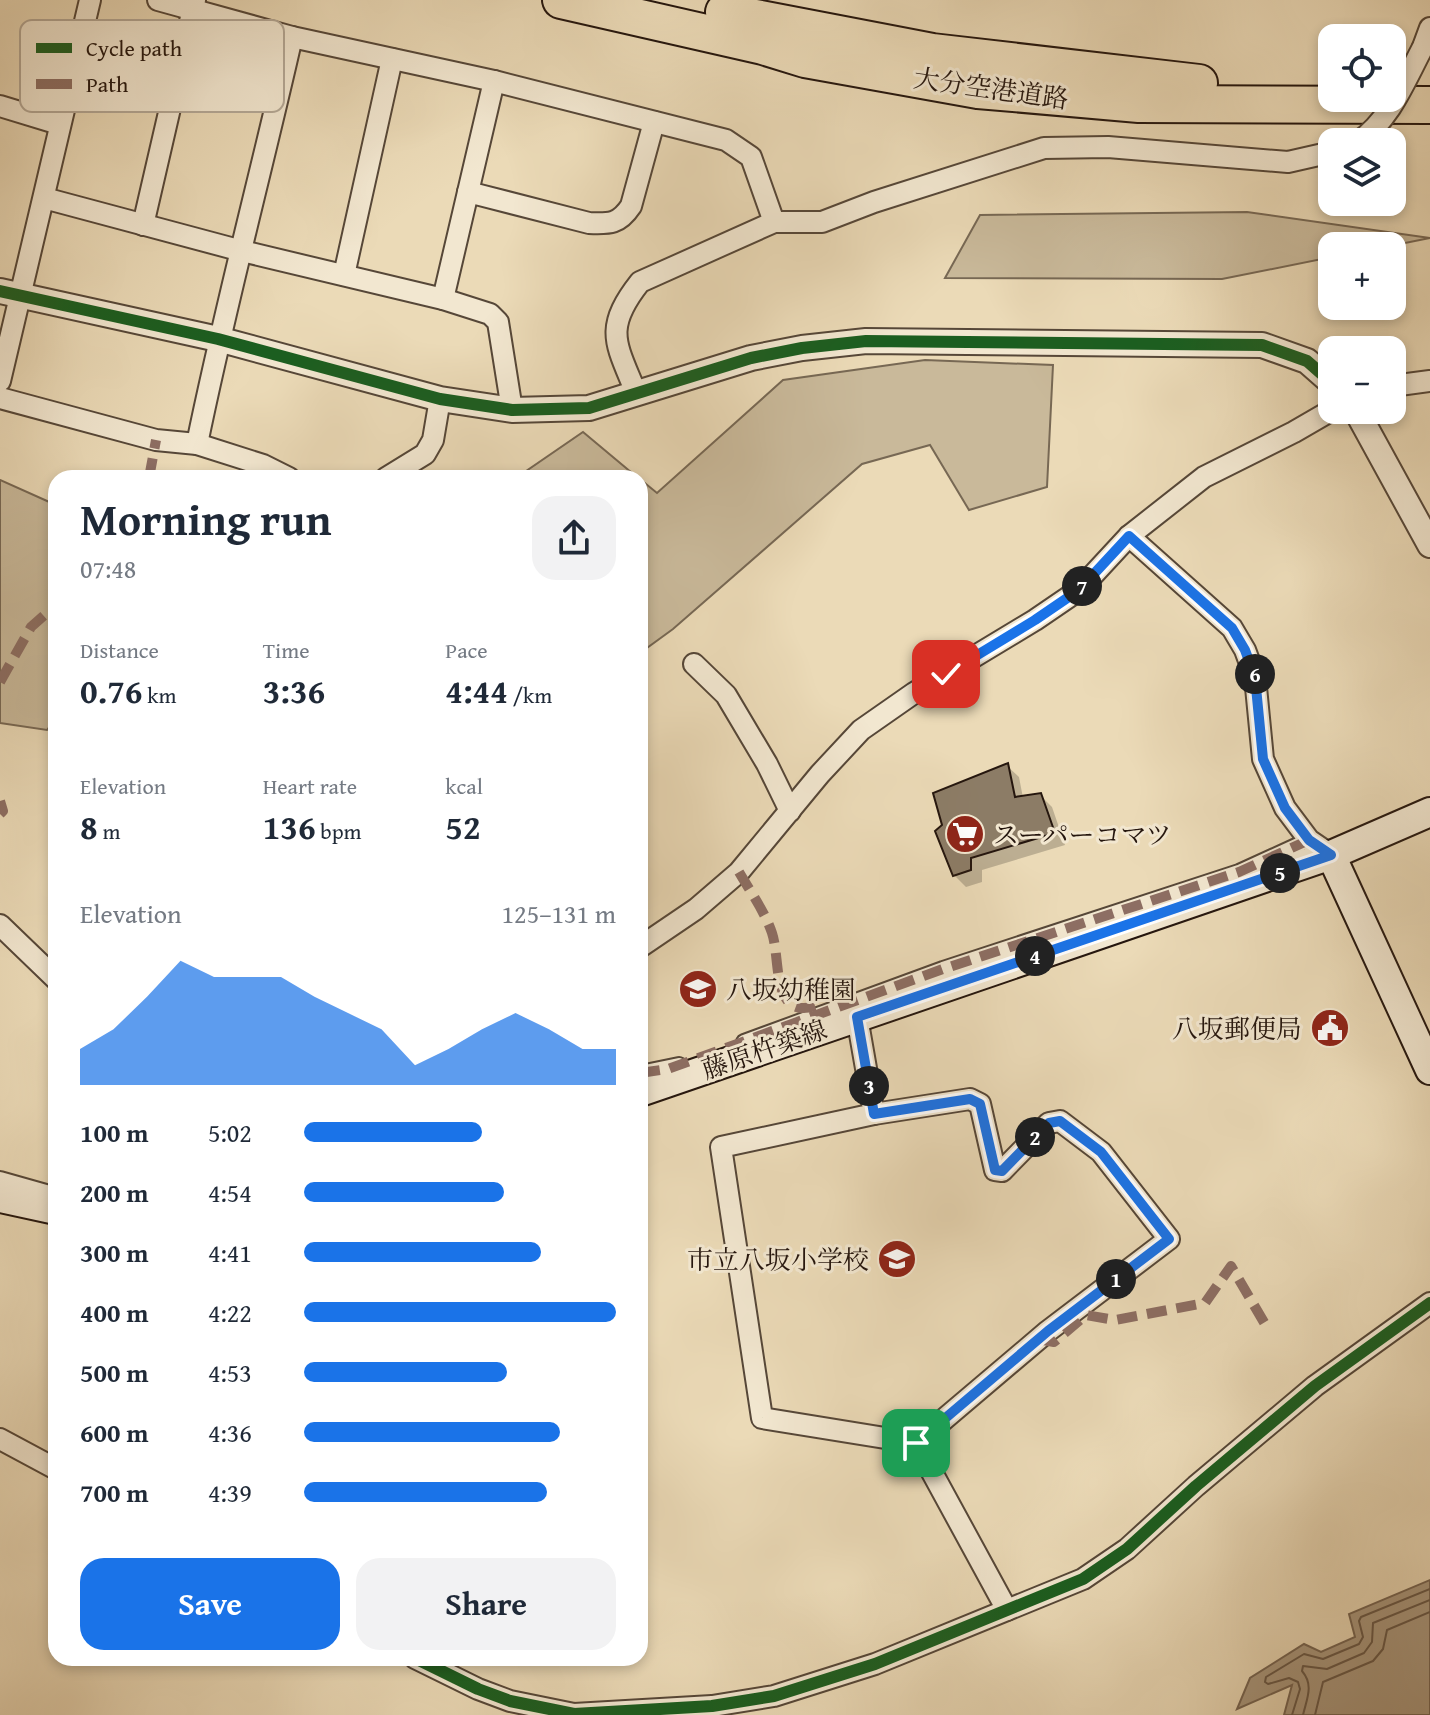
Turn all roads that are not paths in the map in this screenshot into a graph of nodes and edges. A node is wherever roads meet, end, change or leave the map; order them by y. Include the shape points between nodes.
1 (90, 0) edge
2 (158, 0) edge
3 (561, 0) edge
4 (667, 0) edge
5 (194, 5) edge
6 (85, 20) edge
7 (240, 20) edge
8 (284, 34) edge
9 (292, 37) junction
10 (1426, 37) edge
11 (392, 59) junction
12 (284, 71) edge
13 (494, 81) junction
14 (1318, 89) edge
15 (1406, 93) edge
16 (1430, 94) edge
17 (1430, 105) edge
18 (0, 106) edge
19 (62, 112) edge
20 (169, 112) edge
21 (274, 112) edge
22 (654, 122) junction
23 (59, 124) junction
24 (1375, 128) edge
25 (1318, 155) edge
26 (468, 192) junction
27 (44, 198) junction
28 (774, 222) junction
29 (143, 225) junction
30 (242, 251) junction
31 (344, 275) junction
32 (10, 294) edge
33 (443, 299) junction
34 (218, 339) junction
35 (1318, 371) edge
36 (0, 381) edge
37 (1430, 381) edge
38 (1406, 384) edge
39 (636, 393) junction
40 (0, 398) edge
41 (440, 399) junction
42 (512, 410) junction
43 (1318, 418) edge
44 (1364, 424) edge
45 (197, 444) junction
46 (273, 470) edge
47 (399, 470) edge
48 (1129, 536) junction
49 (1430, 545) edge
50 (694, 664) dead end
51 (790, 811) junction
52 (1430, 812) edge
53 (1320, 848) junction
54 (0, 925) edge
55 (648, 942) edge
56 (48, 971) edge
57 (857, 1017) junction
58 (1430, 1070) edge
59 (648, 1072) edge
60 (648, 1089) edge
61 (874, 1114) junction
62 (0, 1182) edge
63 (48, 1197) edge
64 (0, 1198) edge
65 (48, 1208) edge
66 (1430, 1303) edge
67 (0, 1439) edge
68 (916, 1443) junction
69 (48, 1465) edge
70 (1007, 1610) junction
71 (431, 1666) edge
72 (508, 1708) edge

1 - 6 street
2 - 5 street
3 - 17 highway, 大分空港道路 via 805,59 978,90 1139,104
4 - 14 highway, 大分空港道路 via 932,52 1159,80
5 - 7 street
8 - 9 street
9 - 11 street
9 - 12 street
10 - 24 street, bridge
11 - 13 street
11 - 31 street
13 - 22 street
13 - 26 street
15 - 16 highway
18 - 23 street
19 - 23 street
20 - 29 street
21 - 30 street
22 - 26 street via 631,206 623,218 609,224
22 - 28 street via 726,140 751,157
23 - 27 street
25 - 28 street via 1288,162 1108,147 1044,148 822,222
26 - 33 street
27 - 29 street
27 - 32 street
28 - 39 street via 640,282 626,299 616,324 616,344
29 - 30 street
30 - 31 street
30 - 34 street
31 - 33 street
32 - 34 street
32 - 36 street
33 - 42 street via 490,314 498,322
34 - 41 street
34 - 45 street
35 - 39 street via 1307,361 1262,345 866,341 751,358
37 - 38 street
39 - 42 street via 589,408
40 - 45 street via 156,440
41 - 42 street
41 - 47 street via 433,440 425,454
43 - 48 street via 1204,477
44 - 49 street
45 - 46 street
48 - 51 street via 1079,590 861,730
48 - 53 street via 1232,628 1255,677 1263,759 1285,808
50 - 51 street via 726,695
51 - 55 street via 739,872
52 - 53 main road, 藤原杵築線
53 - 57 main road, 藤原杵築線
53 - 58 main road
53 - 59 street via 943,969
54 - 56 street
57 - 60 main road, 藤原杵築線
57 - 61 street
61 - 68 street via 721,1147 762,1418
61 - 68 street via 970,1099 980,1104 995,1170 1002,1171 1049,1123 1060,1121 1101,1152 1169,1239 1048,1331
62 - 63 street
64 - 65 main road
66 - 70 street via 1315,1386 1127,1549 1083,1579
67 - 69 street
68 - 70 street
70 - 72 street via 875,1664 774,1696 712,1706 574,1714
71 - 72 street

